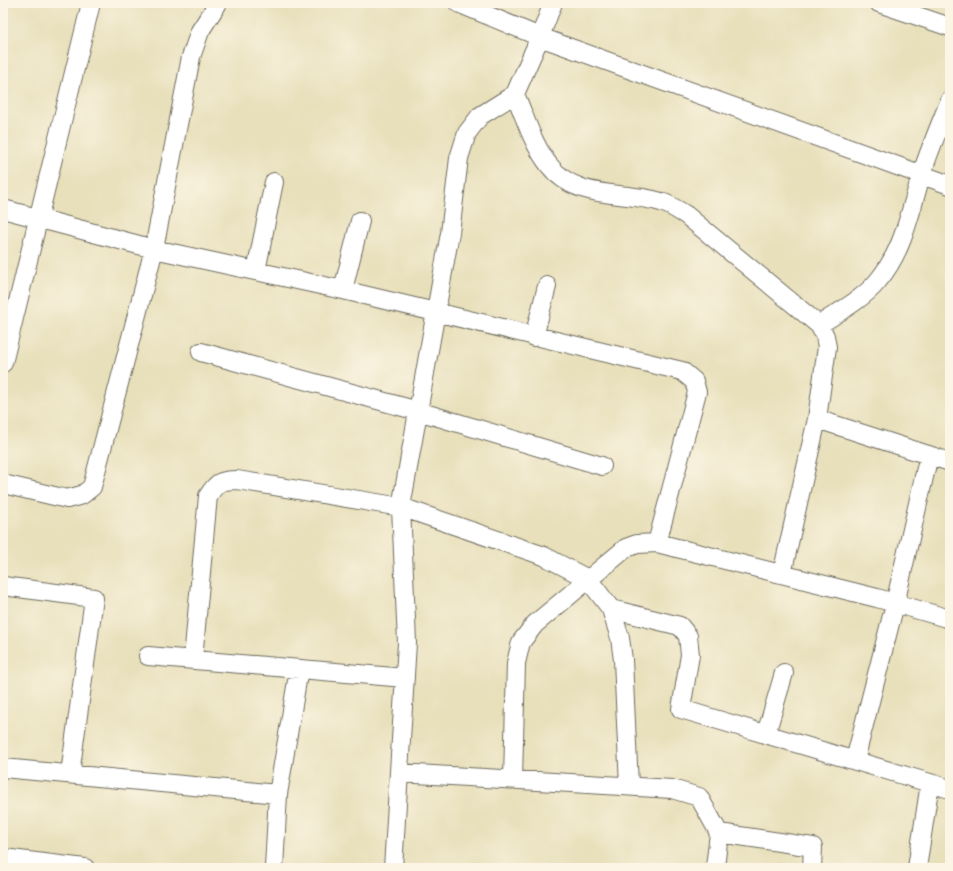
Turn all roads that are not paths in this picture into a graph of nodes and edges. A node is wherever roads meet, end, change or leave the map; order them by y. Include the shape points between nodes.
1 (90, 3) edge
2 (218, 3) edge
3 (458, 3) edge
4 (553, 3) edge
5 (879, 3) edge
6 (950, 27) edge
7 (540, 38) junction
8 (515, 94) junction
9 (950, 100) edge
10 (921, 176) junction
11 (274, 182) dead end
12 (950, 185) edge
13 (3, 209) edge
14 (38, 218) junction
15 (360, 221) dead end
16 (154, 248) junction
17 (256, 271) junction
18 (547, 286) dead end
19 (342, 290) junction
20 (436, 313) junction
21 (819, 325) junction
22 (534, 337) junction
23 (201, 352) dead end
24 (3, 363) edge
25 (418, 411) junction
26 (817, 419) junction
27 (929, 455) junction
28 (950, 462) edge
29 (602, 466) dead end
30 (3, 484) edge
31 (401, 507) junction
32 (657, 543) junction
33 (782, 574) junction
34 (588, 579) junction
35 (3, 586) edge
36 (895, 604) junction
37 (611, 609) junction
38 (950, 619) edge
39 (148, 656) dead end
40 (193, 660) junction
41 (299, 669) junction
42 (784, 673) dead end
43 (404, 678) junction
44 (766, 734) junction
45 (855, 760) junction
46 (3, 768) edge
47 (399, 773) junction
48 (70, 774) junction
49 (513, 779) junction
50 (930, 783) junction
51 (629, 786) junction
52 (950, 789) edge
53 (278, 794) junction
54 (719, 833) junction
55 (3, 858) edge
56 (84, 868) edge
57 (274, 868) edge
58 (393, 868) edge
59 (715, 868) edge
60 (812, 868) edge
61 (917, 868) edge

1 - 14 street
2 - 16 street via 200,31 191,57
3 - 7 street
4 - 7 street
5 - 6 street
7 - 8 street
7 - 10 street
8 - 20 street via 480,116 467,133 459,158 450,233
8 - 21 street via 545,159 566,182 588,191 664,203 686,215
9 - 10 street
10 - 12 street
10 - 21 street via 908,226 895,256 877,283
11 - 17 street
13 - 14 street
14 - 16 street
14 - 24 street
15 - 19 street
16 - 17 street
16 - 30 street via 92,487 82,495 67,499
17 - 19 street
18 - 22 street
19 - 20 street
20 - 22 street
20 - 25 street
21 - 26 street via 827,347
22 - 32 street via 682,371 694,381 697,392
23 - 25 street
25 - 29 street
25 - 31 street
26 - 27 street
26 - 33 street
27 - 28 street
27 - 36 street
31 - 34 street via 544,556
31 - 40 street via 237,480 225,480 215,485 208,496
31 - 43 street via 407,643
32 - 33 street
32 - 34 street via 637,544 626,548
33 - 36 street
34 - 37 street
34 - 49 street via 535,624 521,642 516,662
35 - 48 street via 94,598
36 - 38 street
36 - 45 street
37 - 44 street via 680,626 688,636 690,655 681,709
37 - 51 street via 620,638 623,660
39 - 40 street
40 - 41 street
41 - 43 street
41 - 53 street
42 - 44 street
43 - 47 street
44 - 45 street
45 - 50 street
46 - 48 street
47 - 49 street
47 - 58 street
48 - 53 street
49 - 51 street
50 - 52 street
50 - 61 street
51 - 54 street via 672,789 699,797
53 - 57 street
54 - 59 street
54 - 60 street via 813,847
55 - 56 street

